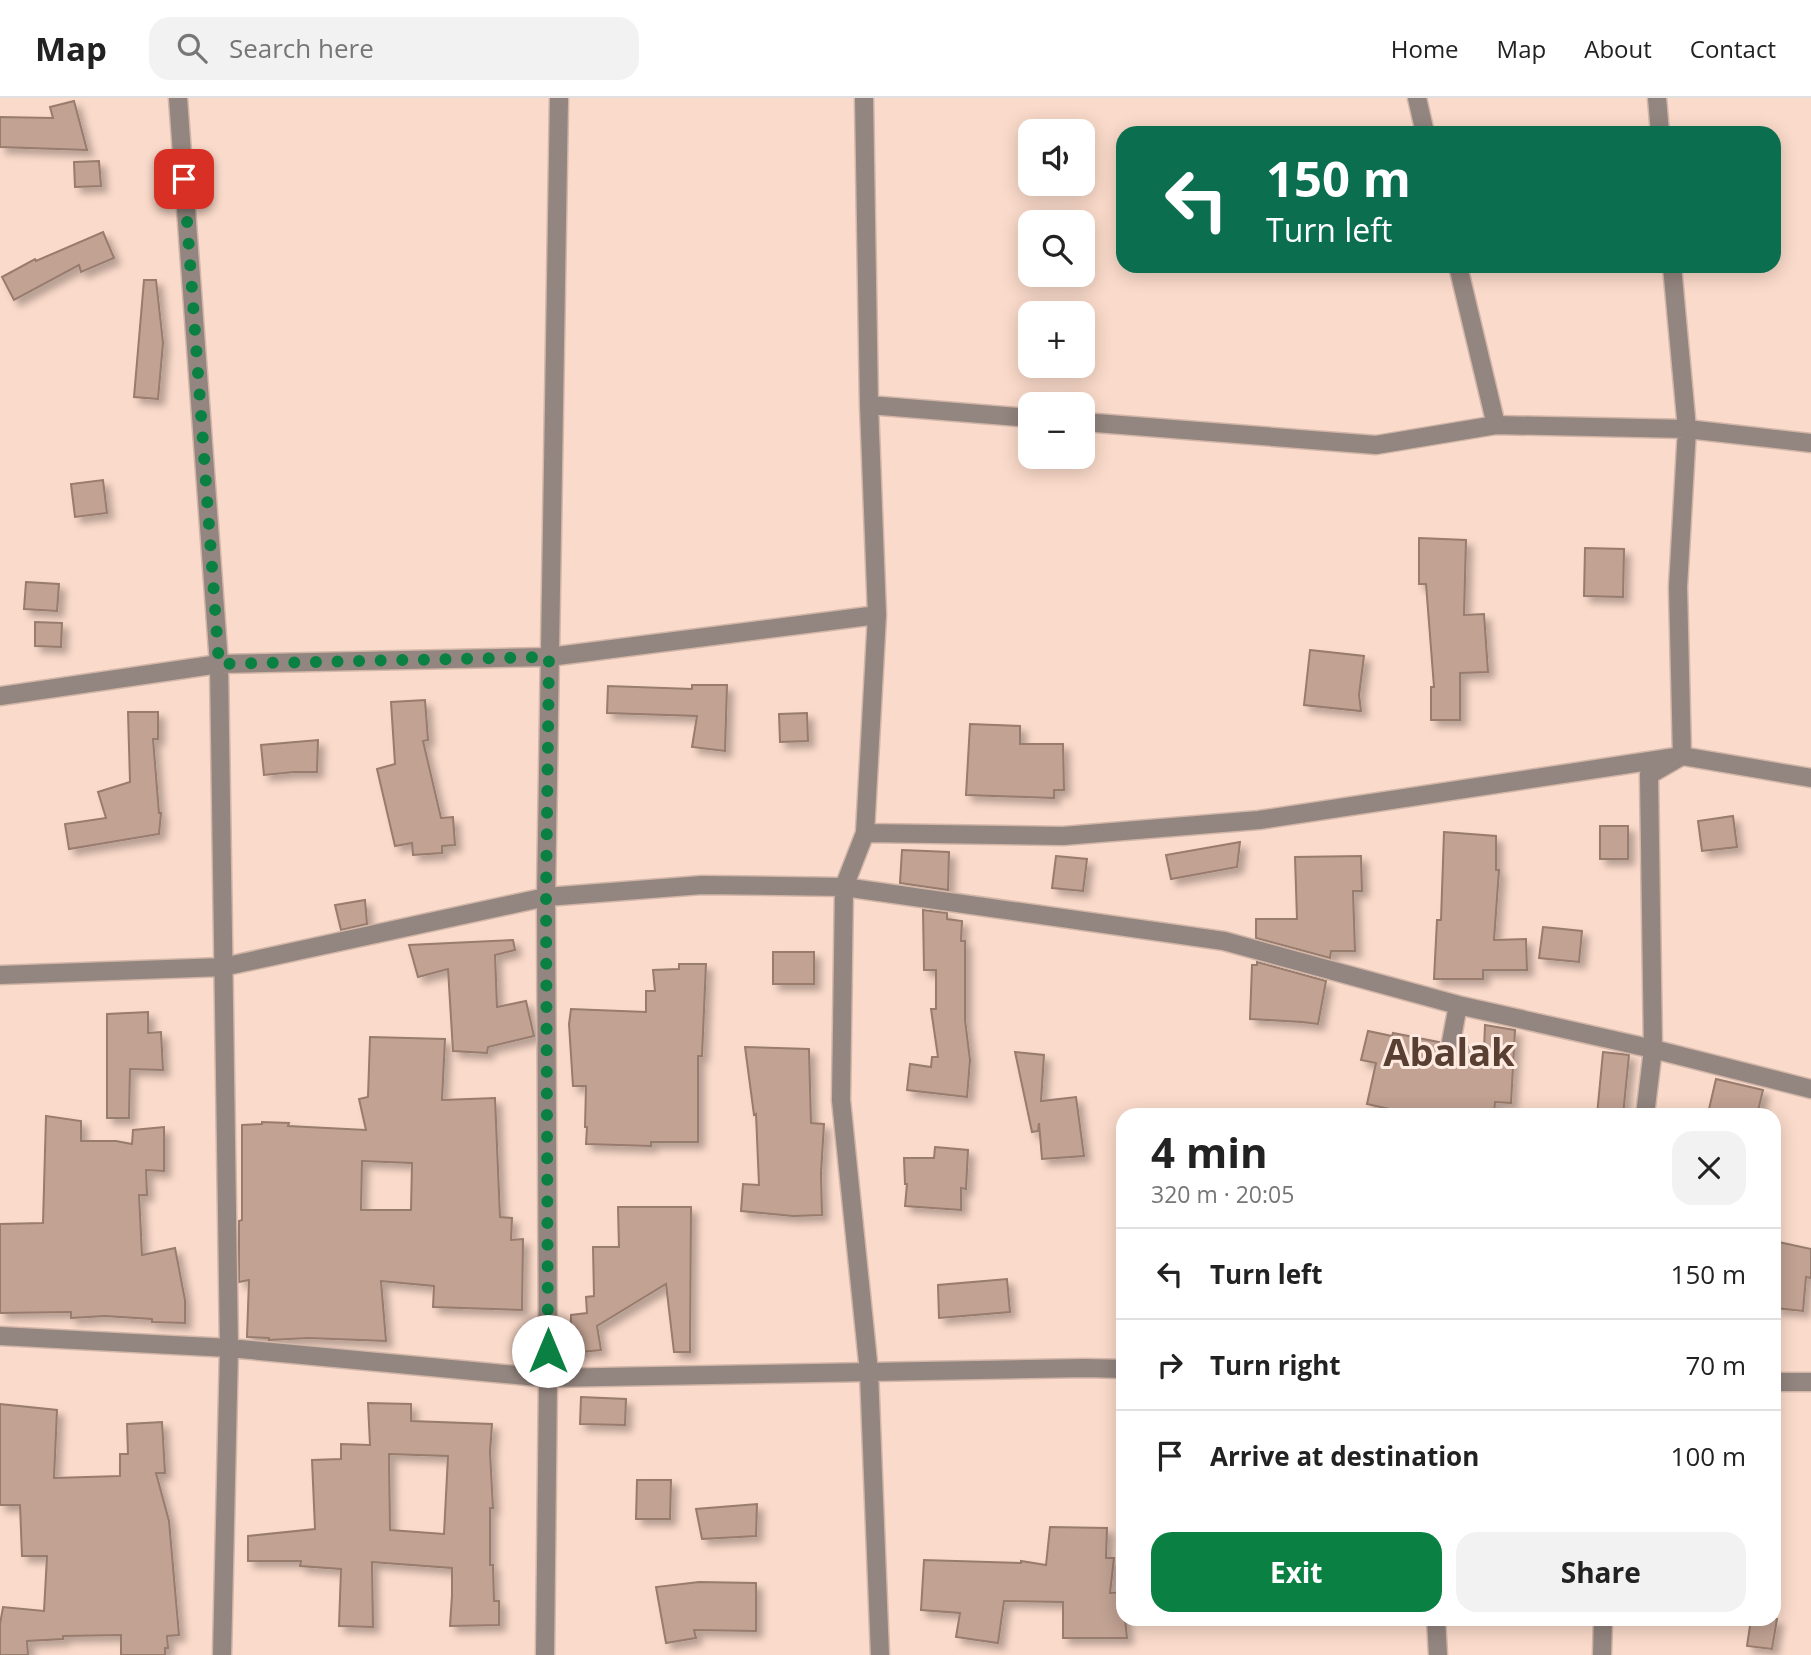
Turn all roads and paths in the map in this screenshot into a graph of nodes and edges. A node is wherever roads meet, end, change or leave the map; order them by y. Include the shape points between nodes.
1 (178, 98) edge
2 (559, 98) edge
3 (864, 98) edge
4 (1417, 98) edge
5 (1657, 98) edge
6 (1423, 126) edge
7 (1659, 126) edge
8 (1460, 273) edge
9 (1673, 273) edge
10 (869, 405) junction
11 (1018, 417) edge
12 (1095, 423) edge
13 (1496, 425) junction
14 (1687, 429) junction
15 (1811, 443) edge
16 (877, 615) junction
17 (549, 657) junction
18 (219, 664) junction
19 (0, 696) edge
20 (1682, 756) junction
21 (1811, 778) edge
22 (865, 833) junction
23 (844, 887) junction
24 (546, 897) junction
25 (223, 967) junction
26 (0, 975) edge
27 (1458, 1005) junction
28 (1653, 1049) junction
29 (1449, 1053) dead end
30 (1811, 1089) edge
31 (1646, 1108) edge
32 (0, 1336) edge
33 (229, 1348) junction
34 (1116, 1369) edge
35 (869, 1372) junction
36 (548, 1378) junction
37 (1781, 1382) edge
38 (1811, 1382) edge
39 (1436, 1626) edge
40 (1603, 1626) edge
41 (222, 1655) edge
42 (545, 1655) edge
43 (880, 1655) edge
44 (1438, 1655) edge
45 (1602, 1655) edge

1 - 18 street
2 - 17 street
3 - 10 street
4 - 6 street
5 - 7 street
8 - 13 street
9 - 14 street
10 - 11 street
10 - 16 street
12 - 13 street via 1376,445
13 - 14 street
14 - 15 street
14 - 20 street via 1678,587
16 - 17 street
16 - 22 street
17 - 18 street
17 - 24 street
18 - 19 street
18 - 25 street
20 - 21 street
20 - 22 street via 1259,820 1063,836
20 - 28 street via 1649,775
22 - 23 street
23 - 24 street via 702,885
23 - 27 street via 1224,942
23 - 35 street via 841,1100
24 - 25 street
24 - 36 street
25 - 26 street
25 - 33 street
27 - 28 street
27 - 29 street
28 - 30 street
28 - 31 street
32 - 33 street
33 - 36 street
33 - 41 street
34 - 35 street
35 - 36 street
35 - 43 street
36 - 42 street
37 - 38 street
39 - 44 street
40 - 45 street

